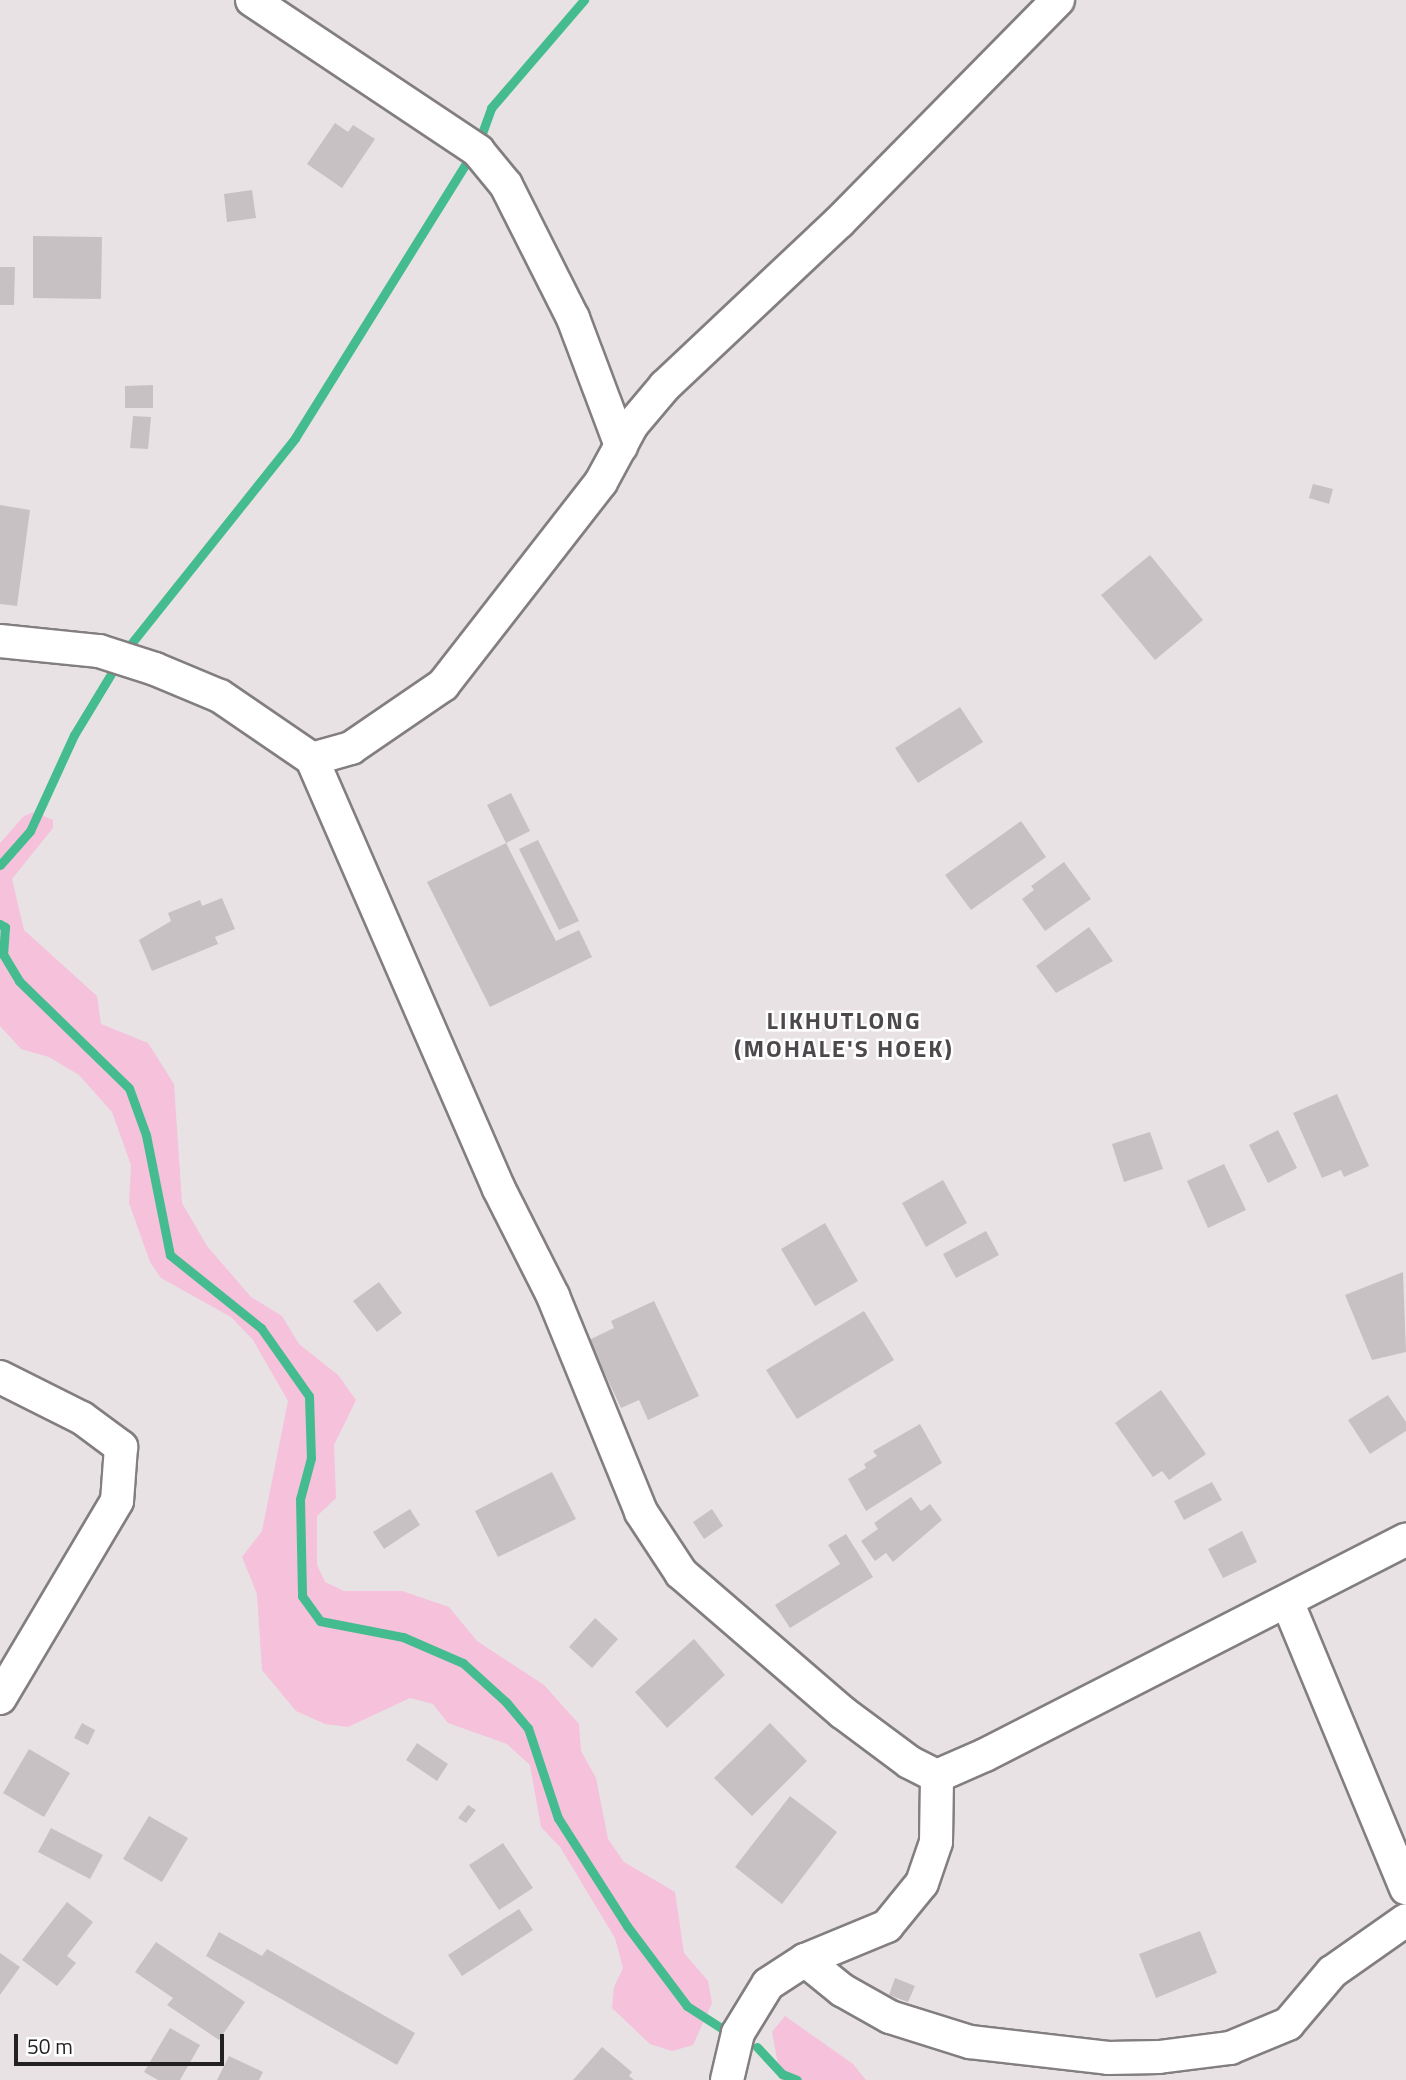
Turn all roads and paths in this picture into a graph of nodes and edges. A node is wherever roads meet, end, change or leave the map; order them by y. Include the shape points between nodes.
1 (252, 0) edge
2 (1058, 0) edge
3 (621, 446) junction
4 (0, 641) edge
5 (312, 759) junction
6 (0, 1377) edge
7 (1406, 1540) edge
8 (1287, 1601) junction
9 (0, 1698) edge
10 (937, 1776) junction
11 (1406, 1888) edge
12 (1406, 1920) edge
13 (805, 1960) junction
14 (727, 2080) edge

1 - 3 street via 478,152 506,185 573,318
2 - 3 street via 839,222 665,386
3 - 5 street via 601,482 443,685 351,747
4 - 5 street via 99,651 155,669 220,696
5 - 10 street via 499,1189 553,1296 641,1512 681,1573 842,1712 909,1762
6 - 9 street via 82,1418 121,1447 117,1501
7 - 8 street
8 - 10 street
8 - 11 street
10 - 13 street via 936,1842 922,1882 887,1926
12 - 13 street via 1332,1972 1288,2025 1230,2048 1159,2057 1108,2058 971,2042 890,2017 842,1990
13 - 14 street via 768,1984 738,2033

